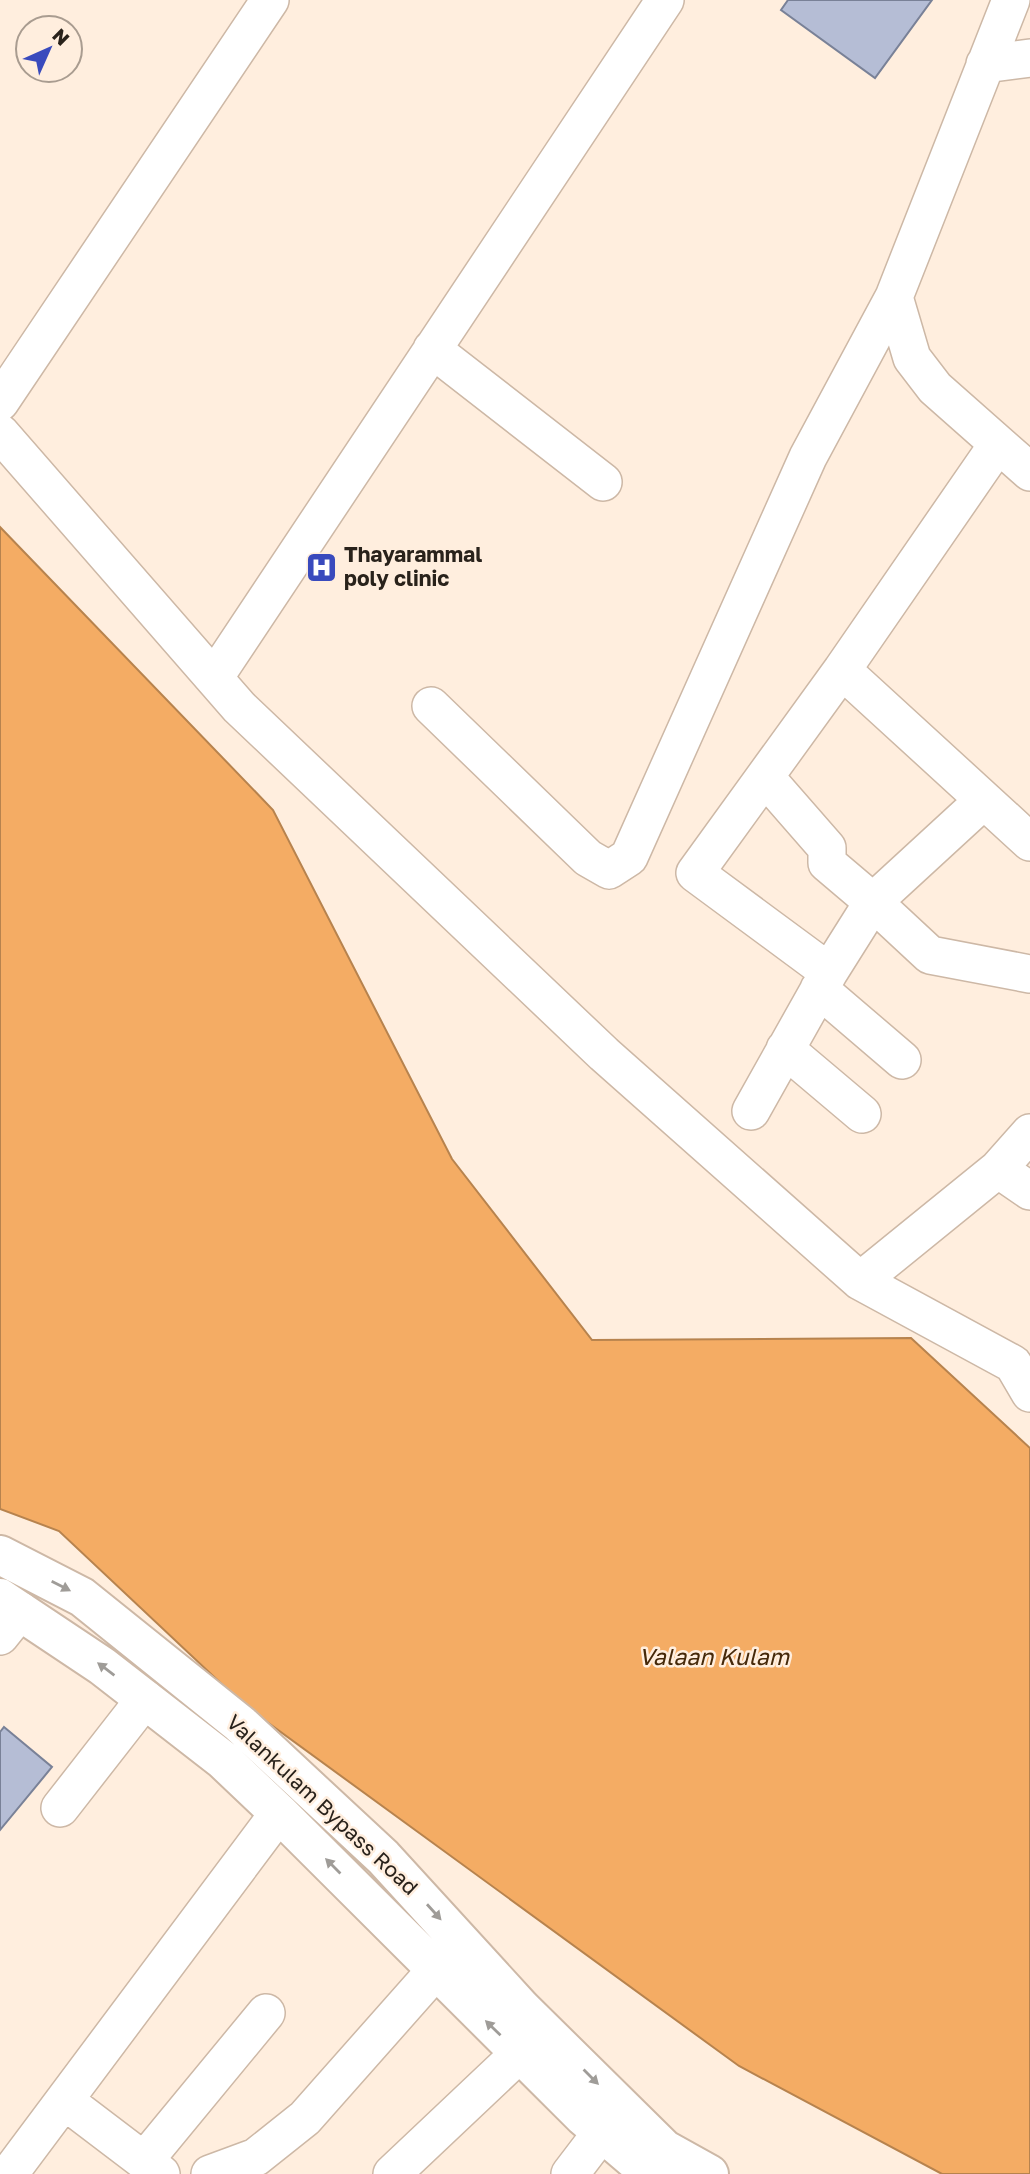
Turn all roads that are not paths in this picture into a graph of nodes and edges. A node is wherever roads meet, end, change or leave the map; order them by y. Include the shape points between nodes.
1 (270, 0) edge
2 (1010, 0) edge
3 (659, 2) edge
4 (1030, 58) edge
5 (985, 64) junction
6 (894, 297) junction
7 (432, 349) junction
8 (0, 402) edge
9 (0, 433) edge
10 (998, 444) junction
11 (1030, 472) edge
12 (603, 482) dead end
13 (842, 670) junction
14 (214, 678) junction
15 (431, 706) dead end
16 (765, 777) junction
17 (984, 800) junction
18 (1030, 842) edge
19 (873, 902) junction
20 (1030, 974) edge
21 (824, 980) junction
22 (785, 1049) junction
23 (902, 1060) dead end
24 (751, 1111) dead end
25 (862, 1114) dead end
26 (1030, 1133) edge
27 (998, 1168) junction
28 (1030, 1191) edge
29 (860, 1281) junction
30 (1024, 1368) edge
31 (0, 1555) edge
32 (7, 1615) edge
33 (145, 1699) junction
34 (60, 1808) dead end
35 (279, 1813) junction
36 (436, 1970) junction
37 (266, 2013) dead end
38 (519, 2053) junction
39 (65, 2101) junction
40 (602, 2132) junction
41 (152, 2168) edge
42 (9, 2174) edge
43 (210, 2174) edge
44 (393, 2174) edge
45 (570, 2174) edge
46 (651, 2174) edge
47 (709, 2174) edge

1 - 8 street
2 - 5 street
3 - 7 street
4 - 5 street
5 - 6 street
6 - 10 street via 912,358 935,388
6 - 15 street via 808,457 629,857 609,870 588,858
7 - 12 street
7 - 14 street
9 - 14 street
10 - 11 street
10 - 13 street
13 - 16 street
13 - 17 street
14 - 29 street via 239,708 604,1054
16 - 19 street via 827,848 827,863
16 - 21 street via 695,873
17 - 18 street
17 - 19 street
19 - 20 street via 930,955
19 - 21 street
21 - 22 street
21 - 23 street
22 - 24 street
22 - 25 street
26 - 27 street
27 - 28 street
27 - 29 street
29 - 30 street
31 -> 47 main road, Valankulam Bypass Road via 82,1597 240,1724 383,1857 521,2008 664,2149
33 -> 32 main road, Valankulam Bypass Road via 102,1665
33 - 34 street
33 - 35 main road, Valankulam Bypass Road via 223,1760
36 -> 35 main road, Valankulam Bypass Road
35 - 39 street
38 -> 36 main road, Valankulam Bypass Road
36 - 43 street via 305,2118 256,2157
37 - 41 street
38 - 40 main road, Valankulam Bypass Road
38 - 44 street
39 - 41 street
39 - 42 street
40 - 45 street
40 - 46 main road, Valankulam Bypass Road

